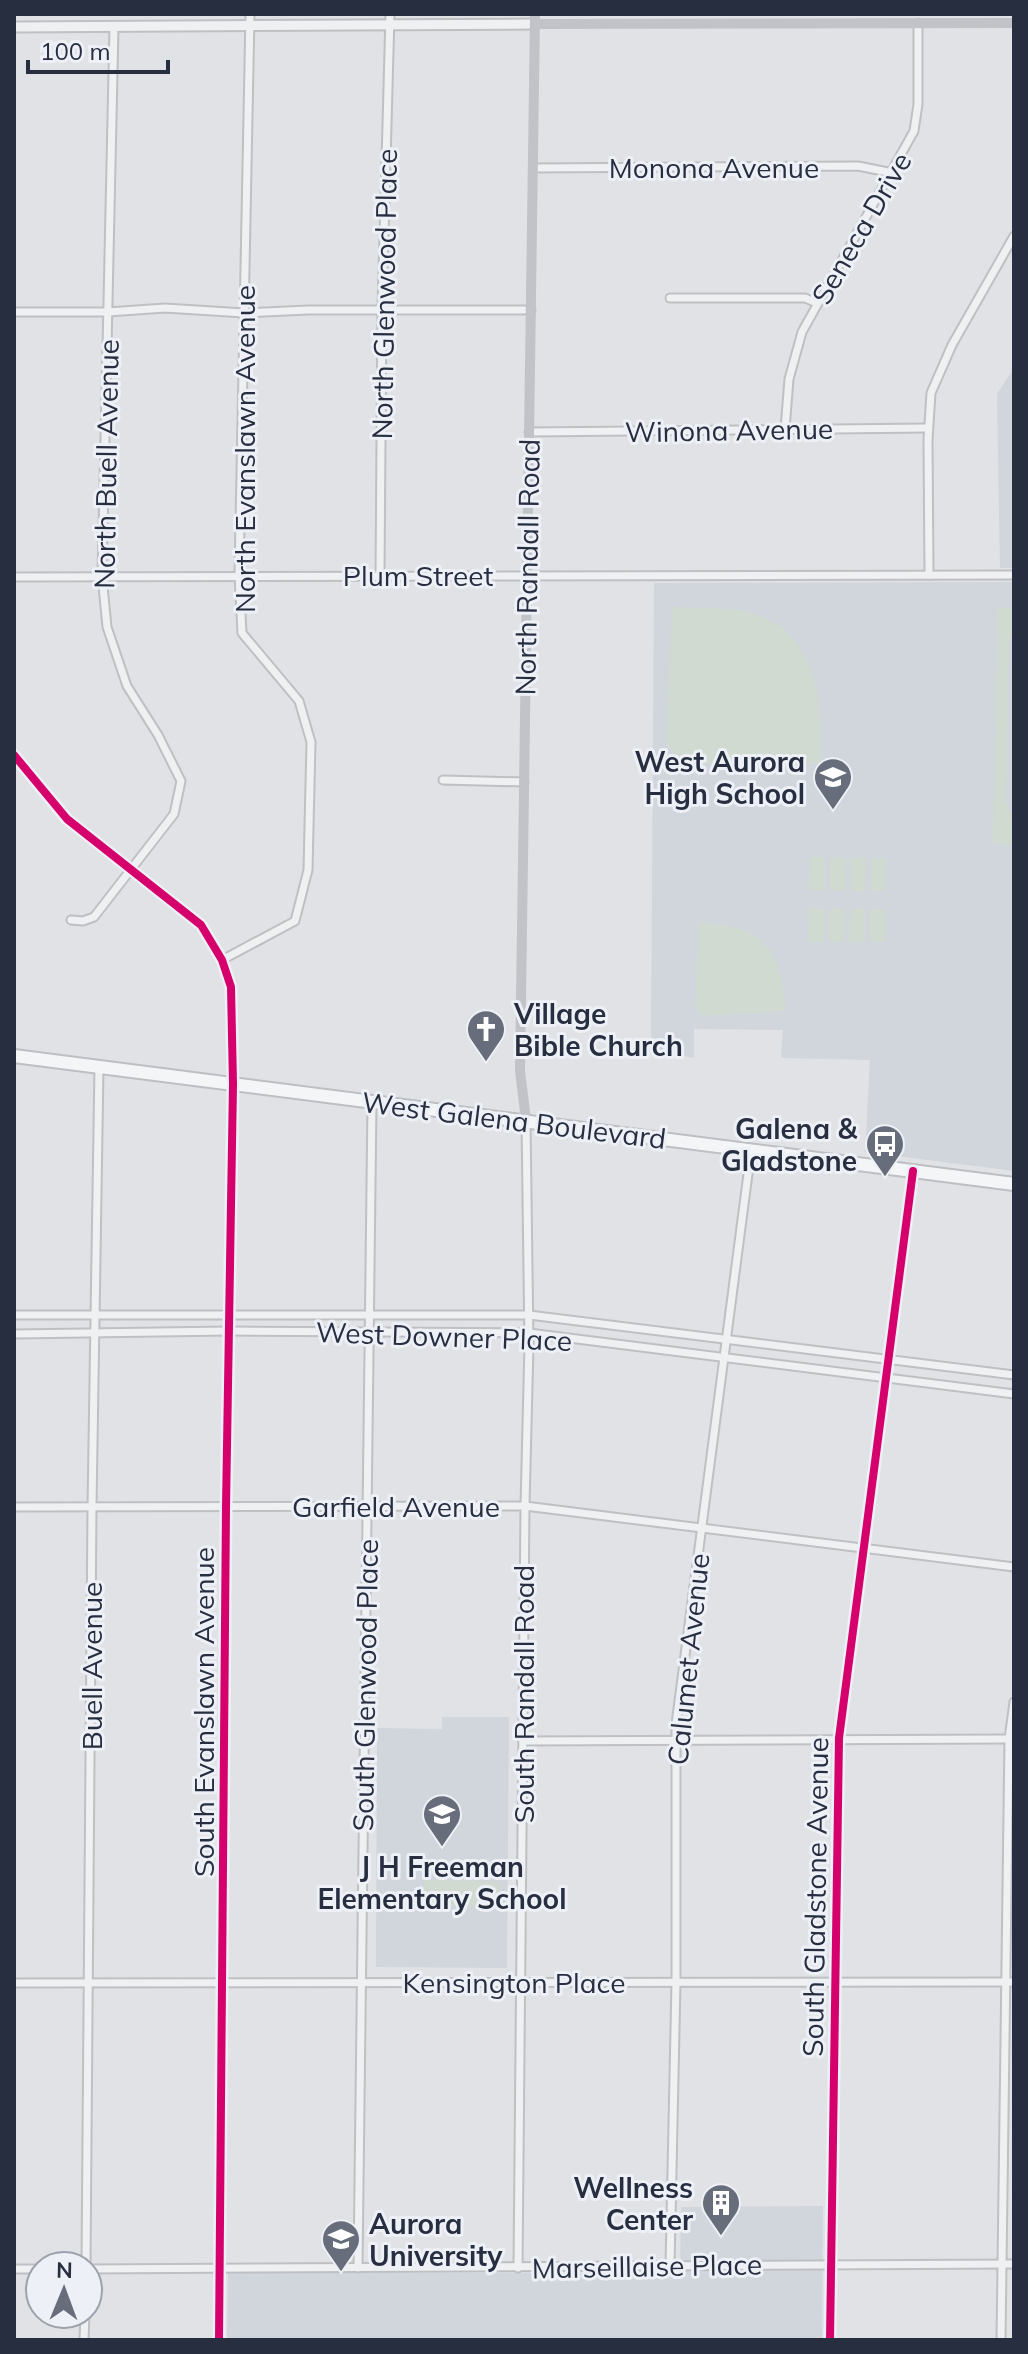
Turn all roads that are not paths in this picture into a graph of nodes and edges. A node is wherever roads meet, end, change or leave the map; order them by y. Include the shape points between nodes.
1 (250, 19) edge
2 (390, 19) edge
3 (507, 19) edge
4 (535, 19) edge
5 (918, 23) junction
6 (1014, 23) edge
7 (14, 27) edge
8 (114, 27) junction
9 (534, 168) junction
10 (893, 173) junction
11 (1014, 236) edge
12 (670, 298) dead end
13 (817, 303) junction
14 (382, 309) junction
15 (531, 310) junction
16 (14, 312) edge
17 (108, 312) junction
18 (244, 313) junction
19 (928, 428) junction
20 (785, 429) junction
21 (529, 432) junction
22 (239, 575) junction
23 (380, 575) junction
24 (528, 575) junction
25 (929, 575) junction
26 (1014, 575) edge
27 (102, 576) junction
28 (14, 577) edge
29 (14, 755) edge
30 (443, 780) dead end
31 (524, 782) junction
32 (132, 868) junction
33 (71, 920) dead end
34 (222, 960) junction
35 (14, 1056) edge
36 (99, 1067) junction
37 (233, 1084) junction
38 (372, 1102) junction
39 (526, 1120) junction
40 (751, 1151) junction
41 (913, 1171) junction
42 (1014, 1184) edge
43 (370, 1313) junction
44 (95, 1314) junction
45 (231, 1314) junction
46 (14, 1315) edge
47 (529, 1315) junction
48 (230, 1331) junction
49 (369, 1332) junction
50 (529, 1333) junction
51 (14, 1334) edge
52 (95, 1334) junction
53 (726, 1340) junction
54 (724, 1357) junction
55 (889, 1359) junction
56 (1014, 1375) edge
57 (886, 1380) junction
58 (1014, 1394) edge
59 (525, 1506) junction
60 (14, 1507) edge
61 (92, 1507) junction
62 (226, 1507) junction
63 (367, 1507) junction
64 (703, 1529) junction
65 (864, 1549) junction
66 (1014, 1567) edge
67 (1014, 1702) edge
68 (839, 1738) junction
69 (1009, 1739) junction
70 (675, 1740) junction
71 (523, 1741) junction
72 (836, 1980) junction
73 (222, 1982) junction
74 (361, 1982) junction
75 (520, 1982) junction
76 (676, 1982) junction
77 (1010, 1982) edge
78 (14, 1983) edge
79 (89, 1983) junction
80 (87, 2250) edge
81 (831, 2264) junction
82 (1002, 2264) junction
83 (1014, 2264) edge
84 (670, 2266) junction
85 (104, 2268) edge
86 (221, 2268) junction
87 (358, 2268) junction
88 (518, 2268) junction
89 (219, 2340) edge
90 (830, 2340) edge
91 (1001, 2340) edge

1 - 2 street
1 - 8 street
1 - 18 street, North Evanslawn Avenue
2 - 3 street
2 - 14 street, North Glenwood Place
3 - 4 street
4 - 5 main road
4 - 9 main road, North Randall Road
5 - 6 main road
5 - 10 street, Seneca Drive via 917,121
7 - 8 street
8 - 17 street, North Buell Avenue
9 - 10 street, Monona Avenue via 858,166
9 - 15 main road, North Randall Road
10 - 13 street, Seneca Drive
11 - 19 street via 943,362 931,393
12 - 13 street via 805,298
13 - 20 street, Seneca Drive via 791,366
14 - 15 street
14 - 18 street
14 - 23 street, North Glenwood Place
15 - 21 main road, North Randall Road
16 - 17 street
17 - 18 street via 165,308
17 - 27 street, North Buell Avenue
18 - 22 street, North Evanslawn Avenue
19 - 20 street, Winona Avenue
19 - 25 street
20 - 21 street, Winona Avenue
21 - 24 main road, North Randall Road
22 - 23 street, Plum Street
22 - 27 street, Plum Street
22 - 34 street, North Evanslawn Avenue via 242,633 299,701 311,742 308,870 295,921
23 - 24 street, Plum Street
24 - 25 street, Plum Street
24 - 31 main road, North Randall Road
25 - 26 street, Plum Street
27 - 28 street, Plum Street
27 - 32 street, North Buell Avenue via 107,627 127,686 181,781 174,814
29 - 32 street, South Evanslawn Avenue via 67,819
30 - 31 street
31 - 39 main road, North Randall Road via 520,1071
32 - 33 street, North Buell Avenue via 94,917
32 - 34 street, South Evanslawn Avenue via 201,925
34 - 37 street, South Evanslawn Avenue via 231,987
35 - 36 main road, West Galena Boulevard
36 - 37 main road, West Galena Boulevard
36 - 44 street, Buell Avenue
37 - 38 main road, West Galena Boulevard
37 - 45 street, South Evanslawn Avenue
38 - 39 main road, West Galena Boulevard
38 - 43 street, South Glenwood Place
39 - 40 main road, West Galena Boulevard
39 - 47 street, South Randall Road
40 - 41 main road, West Galena Boulevard
40 - 53 street, Calumet Avenue
41 - 42 main road, West Galena Boulevard
41 - 55 street, South Gladstone Avenue
43 - 45 street, West Downer Place
43 - 47 street, West Downer Place
43 - 49 street, South Glenwood Place
44 - 45 street, West Downer Place
44 - 46 street, West Downer Place
44 - 52 street, Buell Avenue
45 - 48 street, South Evanslawn Avenue
47 - 50 street, South Randall Road
47 - 53 street, West Downer Place
48 - 49 street, West Downer Place
48 - 52 street, West Downer Place
48 - 62 street, South Evanslawn Avenue
49 - 50 street, West Downer Place
49 - 63 street, South Glenwood Place
50 - 54 street, West Downer Place
50 - 59 street, South Randall Road
51 - 52 street, West Downer Place
52 - 61 street, Buell Avenue
53 - 54 street, Calumet Avenue
53 - 55 street, West Downer Place
54 - 57 street, West Downer Place
54 - 64 street, Calumet Avenue
55 - 56 street, West Downer Place
55 - 57 street, South Gladstone Avenue
57 - 58 street, West Downer Place
57 - 65 street, South Gladstone Avenue
59 - 63 street, Garfield Avenue
59 - 64 street, Garfield Avenue
59 - 71 street, South Randall Road
60 - 61 street, Garfield Avenue
61 - 62 street, Garfield Avenue
61 - 79 street, Buell Avenue
62 - 63 street, Garfield Avenue
62 - 73 street, South Evanslawn Avenue
63 - 74 street, South Glenwood Place
64 - 65 street, Garfield Avenue
64 - 70 street, Calumet Avenue
65 - 66 street, Garfield Avenue
65 - 68 street, South Gladstone Avenue
67 - 69 street
68 - 69 street
68 - 70 street
68 - 72 street, South Gladstone Avenue
69 - 77 street
70 - 71 street
70 - 76 street, Calumet Avenue
71 - 75 street, South Randall Road
72 - 76 street, Kensington Place
72 - 77 street, Kensington Place
72 - 81 street, South Gladstone Avenue
73 - 74 street, Kensington Place
73 - 79 street, Kensington Place
73 - 86 street, South Evanslawn Avenue
74 - 75 street, Kensington Place
74 - 87 street, South Glenwood Place
75 - 76 street, Kensington Place
75 - 88 street, South Randall Road
76 - 84 street, Calumet Avenue
77 - 82 street
78 - 79 street, Kensington Place
79 - 80 street, Buell Avenue
81 - 82 street, Marseillaise Place
81 - 84 street, Marseillaise Place
81 - 90 street, South Gladstone Avenue
82 - 83 street, Marseillaise Place
82 - 91 street
84 - 88 street, Marseillaise Place
85 - 86 street, Marseillaise Place
86 - 87 street, Marseillaise Place
86 - 89 street, South Evanslawn Avenue
87 - 88 street, Marseillaise Place

